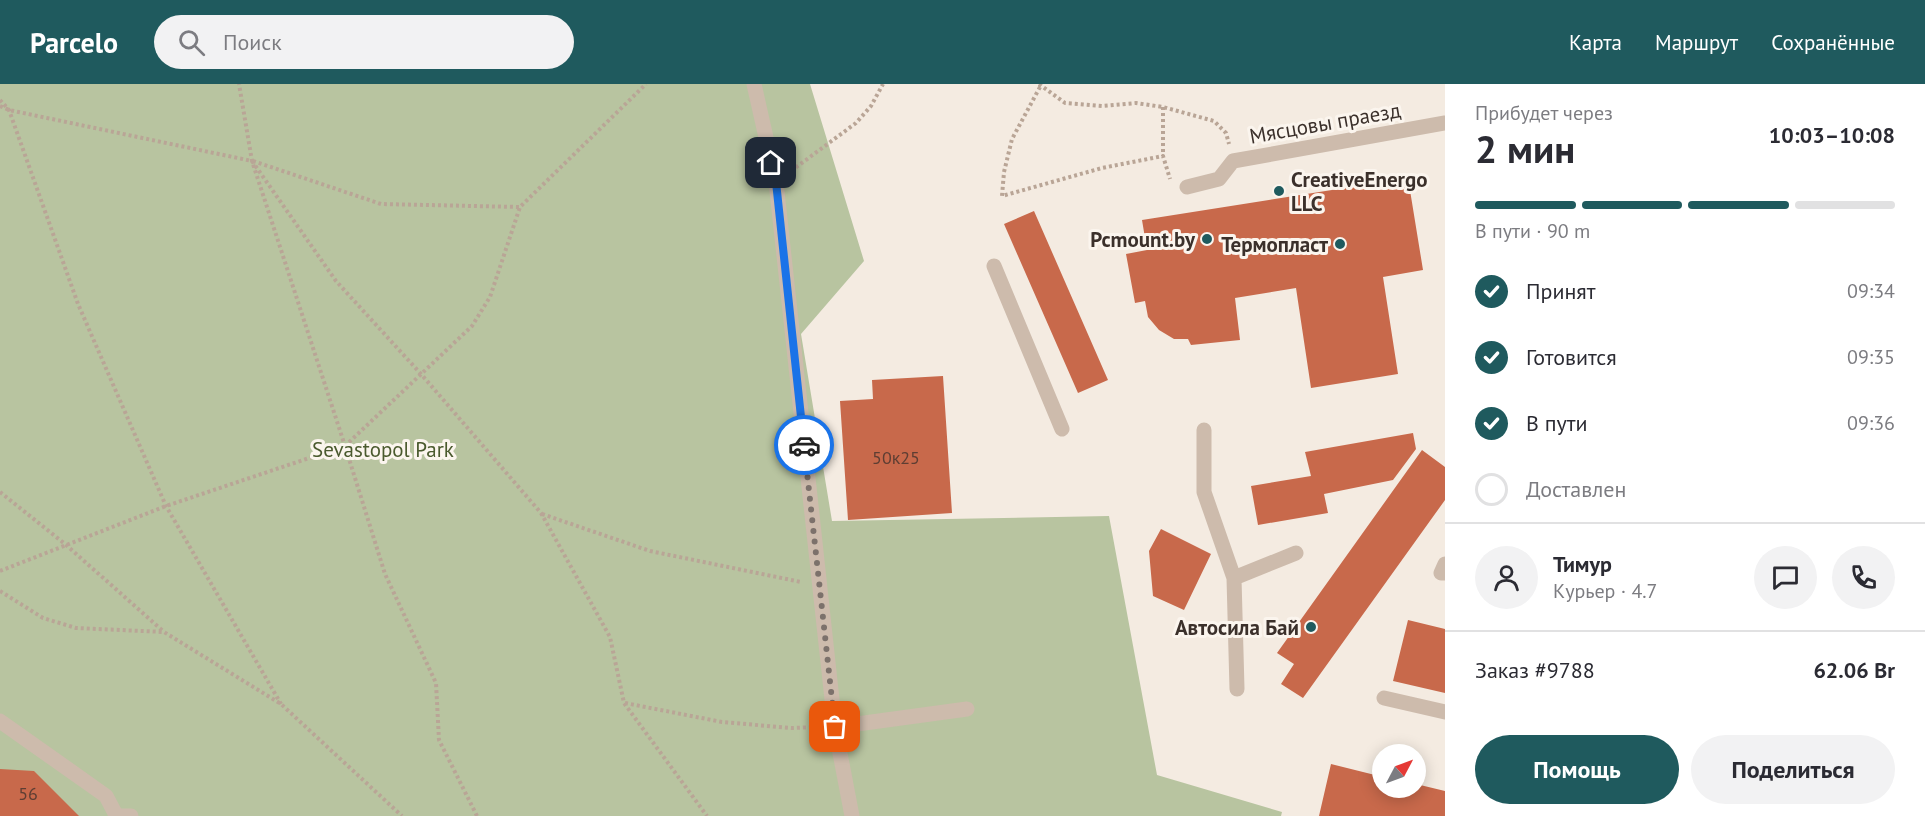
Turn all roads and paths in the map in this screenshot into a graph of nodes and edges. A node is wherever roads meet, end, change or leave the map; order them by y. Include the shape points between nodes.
1 (239, 84) edge
2 (646, 84) edge
3 (754, 84) edge
4 (883, 84) edge
5 (1040, 85) edge
6 (0, 100) edge
7 (0, 106) edge
8 (1163, 107) junction
9 (9, 110) junction
10 (1445, 123) edge
11 (1163, 156) junction
12 (252, 161) junction
13 (1233, 161) junction
14 (776, 182) junction
15 (1187, 187) joint
16 (520, 207) junction
17 (994, 266) dead end
18 (421, 374) junction
19 (1062, 429) dead end
20 (1204, 430) dead end
21 (345, 446) junction
22 (0, 492) edge
23 (166, 506) junction
24 (541, 513) junction
25 (65, 544) junction
26 (1296, 553) dead end
27 (1445, 564) edge
28 (0, 570) edge
29 (1445, 573) edge
30 (1234, 578) junction
31 (820, 586) junction
32 (0, 591) edge
33 (164, 632) junction
34 (1237, 689) dead end
35 (1384, 698) dead end
36 (624, 703) junction
37 (281, 704) junction
38 (967, 709) dead end
39 (1445, 712) edge
40 (0, 721) edge
41 (835, 727) junction
42 (115, 816) edge
43 (131, 816) edge
44 (402, 816) edge
45 (477, 816) edge
46 (707, 816) edge
47 (852, 816) edge

1 - 12 path
2 - 16 path
3 - 14 street
4 - 14 path via 856,123
5 - 8 path via 1065,103
5 - 11 path via 1012,139 1002,196 1102,168
6 - 9 path
7 - 9 path
8 - 11 path
8 - 13 path via 1214,121 1226,133
9 - 12 path
9 - 23 path via 78,304
10 - 13 street, Мясцовы праезд
11 - 15 path via 1173,189
12 - 16 path via 381,204
12 - 18 path via 336,281
12 - 21 path
13 - 15 street, Мясцовы праезд via 1219,179
14 - 31 street
16 - 18 path via 490,297 472,326
17 - 19 street
18 - 21 path
18 - 24 path
20 - 30 street via 1204,492
21 - 23 path
21 - 45 path via 385,574 436,683 439,740
22 - 25 path
23 - 25 path
23 - 37 path
24 - 31 path via 650,551
24 - 36 path via 610,637
25 - 28 path
25 - 33 path
26 - 30 street
27 - 29 street via 1441,573
30 - 34 street
31 - 41 street
32 - 33 path via 43,618 76,628
33 - 37 path
35 - 39 street
36 - 41 path via 722,722
36 - 46 path
37 - 44 path
38 - 41 street
40 - 42 street via 106,796
41 - 47 street
42 - 43 street

